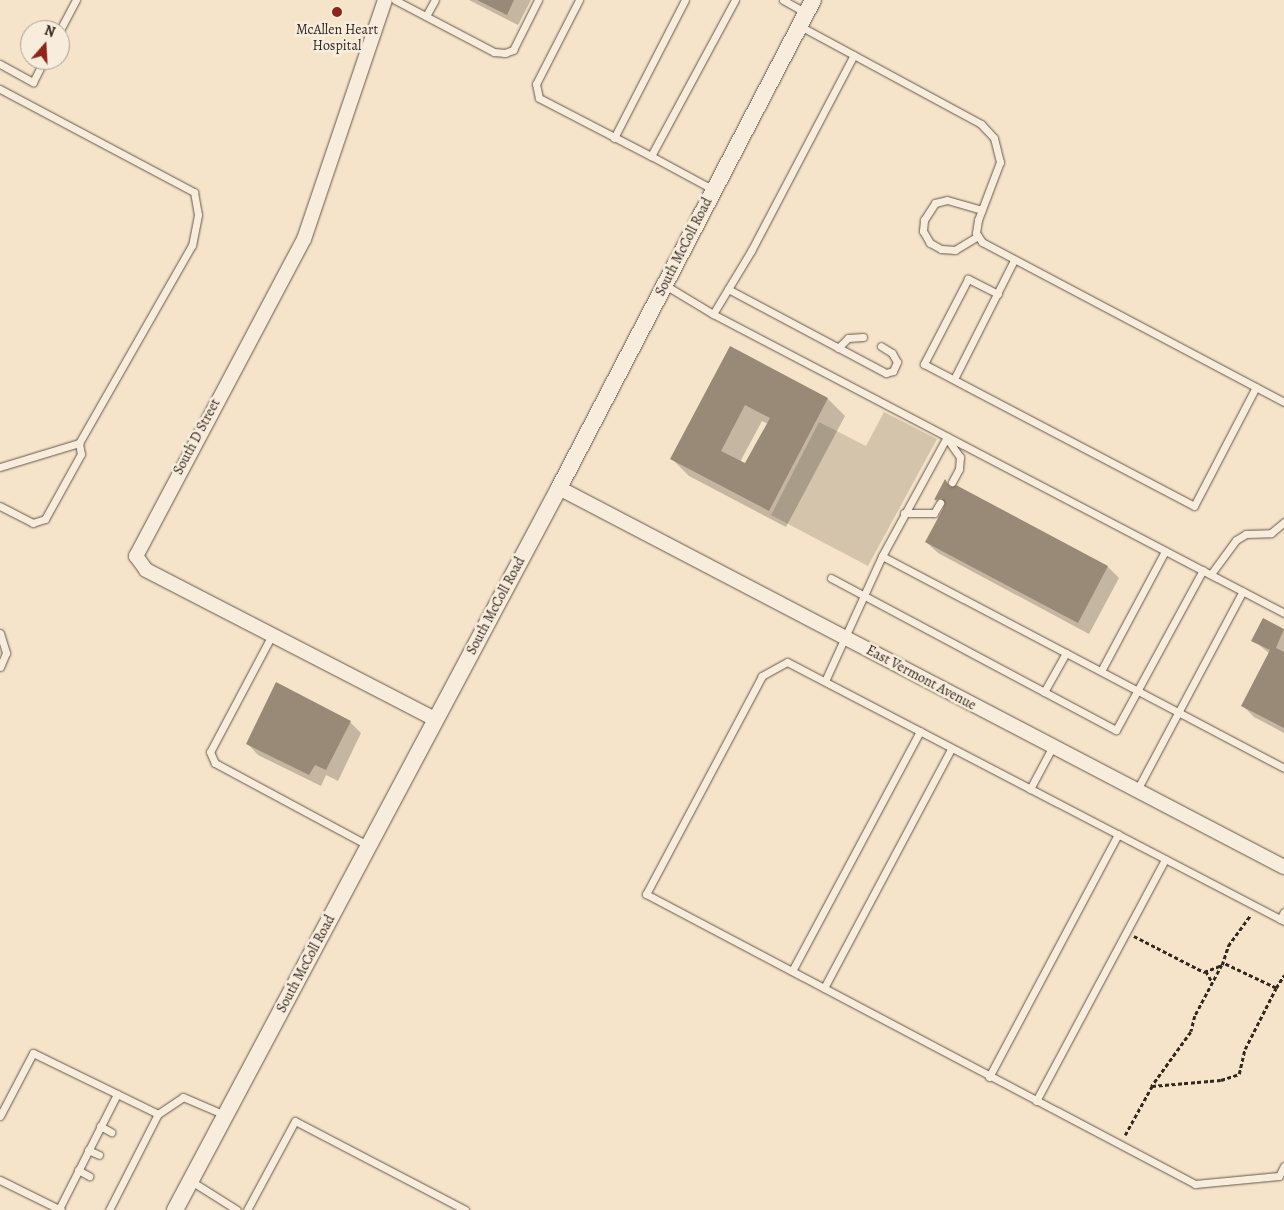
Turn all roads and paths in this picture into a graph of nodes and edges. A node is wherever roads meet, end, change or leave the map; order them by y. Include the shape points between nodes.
1 (76, 0) edge
2 (385, 0) edge
3 (396, 0) edge
4 (434, 0) edge
5 (538, 0) edge
6 (579, 0) edge
7 (684, 0) edge
8 (735, 0) edge
9 (783, 0) edge
10 (806, 13) edge
11 (426, 16) junction
12 (65, 20) edge
13 (854, 55) junction
14 (0, 64) edge
15 (39, 70) edge
16 (0, 89) edge
17 (614, 138) junction
18 (652, 156) junction
19 (714, 190) junction
20 (982, 210) junction
21 (978, 236) junction
22 (1014, 260) junction
23 (665, 285) junction
24 (728, 289) junction
25 (998, 294) junction
26 (712, 314) junction
27 (863, 338) dead end
28 (880, 346) dead end
29 (838, 348) junction
30 (954, 379) junction
31 (1256, 388) junction
32 (1284, 402) edge
33 (946, 437) junction
34 (79, 443) junction
35 (0, 467) edge
36 (952, 482) dead end
37 (559, 488) junction
38 (940, 503) dead end
39 (0, 506) edge
40 (904, 513) junction
41 (1284, 522) edge
42 (1165, 551) junction
43 (882, 556) junction
44 (1204, 570) junction
45 (1211, 574) junction
46 (831, 578) dead end
47 (1243, 592) junction
48 (863, 596) junction
49 (1284, 613) edge
50 (0, 633) edge
51 (272, 636) junction
52 (845, 638) junction
53 (1066, 653) junction
54 (0, 667) edge
55 (1101, 672) junction
56 (826, 681) junction
57 (1137, 690) junction
58 (1044, 692) junction
59 (1180, 714) junction
60 (436, 720) junction
61 (920, 732) junction
62 (1053, 746) junction
63 (952, 749) junction
64 (1284, 768) edge
65 (1030, 789) junction
66 (1137, 790) junction
67 (1118, 834) junction
68 (369, 846) junction
69 (1165, 859) junction
70 (1284, 867) edge
71 (1256, 907) junction
72 (1284, 912) edge
73 (1282, 920) edge
74 (1126, 932) junction
75 (1222, 964) junction
76 (792, 971) junction
77 (1206, 971) junction
78 (1284, 976) edge
79 (1212, 983) junction
80 (824, 988) junction
81 (1276, 988) junction
82 (989, 1077) junction
83 (1152, 1086) junction
84 (117, 1094) junction
85 (1036, 1101) junction
86 (158, 1114) junction
87 (0, 1116) edge
88 (225, 1116) junction
89 (100, 1126) junction
90 (111, 1132) dead end
91 (133, 1144) dead end
92 (1120, 1145) junction
93 (141, 1148) junction
94 (88, 1150) junction
95 (99, 1155) dead end
96 (1284, 1166) edge
97 (122, 1167) dead end
98 (78, 1170) junction
99 (129, 1171) junction
100 (89, 1176) dead end
101 (0, 1180) edge
102 (190, 1181) junction
103 (110, 1187) dead end
104 (119, 1192) junction
105 (60, 1209) edge
106 (109, 1210) edge
107 (175, 1210) edge
108 (237, 1210) edge
109 (247, 1210) edge
110 (463, 1210) edge

1 - 12 lane
2 - 51 street, South D Street via 304,239 136,556 146,570
3 - 11 lane
4 - 11 lane
5 - 11 lane via 513,50 505,53 494,52
6 - 17 lane via 536,84 538,98
7 - 17 lane
8 - 18 lane
9 - 10 lane
10 - 13 lane
10 - 19 street, South McColl Road
13 - 20 lane via 981,124 994,138 1000,162
13 - 24 lane
14 - 15 lane via 33,82
16 - 34 lane via 194,192 198,215 192,245
17 - 18 lane
18 - 19 lane
19 - 23 street, South McColl Road
20 - 21 lane via 977,226
20 - 21 lane via 947,200 927,210 924,220 923,231 930,243 941,249 955,250
21 - 22 lane via 982,242
22 - 25 lane
22 - 31 lane
23 - 26 lane
23 - 37 street, South McColl Road
24 - 26 lane
24 - 29 lane
25 - 30 lane
25 - 30 lane via 968,279 924,364
26 - 33 lane
27 - 29 lane via 848,338
28 - 29 lane via 892,352 897,362 893,371 886,373
30 - 31 lane via 1194,506
31 - 32 lane
33 - 36 lane via 960,456 959,469
33 - 40 lane
33 - 42 lane
34 - 35 lane
34 - 39 lane via 81,454 45,519 33,523
37 - 52 street, East Vermont Avenue
37 - 60 street, South McColl Road
38 - 40 lane via 934,512
40 - 43 lane
41 - 45 lane via 1271,533 1246,534 1236,540
42 - 44 lane
42 - 55 lane
43 - 48 lane
43 - 53 lane
44 - 45 lane
44 - 57 lane
45 - 47 lane
46 - 48 lane
47 - 49 lane
47 - 59 lane
48 - 52 lane
48 - 58 lane
50 - 54 lane via 6,652
51 - 60 street, South D Street
51 - 68 lane via 210,752 215,763
52 - 56 lane
52 - 62 street, East Vermont Avenue
53 - 55 lane
53 - 58 lane
55 - 57 lane
56 - 61 lane
56 - 76 lane via 787,662 762,676 646,894
57 - 58 lane via 1116,730
57 - 59 lane
59 - 64 lane
59 - 66 lane
60 - 68 street, South McColl Road
61 - 63 lane
61 - 76 lane
62 - 65 lane
62 - 66 street, East Vermont Avenue
63 - 65 lane
63 - 80 lane
65 - 67 lane
66 - 70 street, East Vermont Avenue
67 - 69 lane
67 - 82 lane
68 - 88 street, South McColl Road
69 - 71 lane
69 - 74 lane
71 - 73 lane
71 - 75 path via 1228,946
72 - 73 lane
74 - 77 path
74 - 85 lane
75 - 77 path
75 - 79 path
75 - 81 path
76 - 80 lane
77 - 79 path
78 - 81 path
79 - 83 path via 1195,1016 1191,1032
80 - 82 lane
81 - 83 path via 1245,1049 1239,1074 1221,1080
82 - 85 lane
83 - 92 path
84 - 86 lane
84 - 87 lane via 33,1053
84 - 89 lane
85 - 92 lane
86 - 88 lane via 183,1097
86 - 93 lane
88 - 102 street, South McColl Road
89 - 90 lane
89 - 94 lane
91 - 93 lane
92 - 96 lane via 1195,1184 1279,1176
93 - 99 lane
94 - 95 lane
94 - 98 lane
97 - 99 lane
98 - 100 lane
98 - 105 lane
99 - 104 lane
101 - 105 lane
102 - 107 street, South McColl Road
102 - 108 lane
103 - 104 lane
104 - 106 lane
109 - 110 lane via 295,1121

